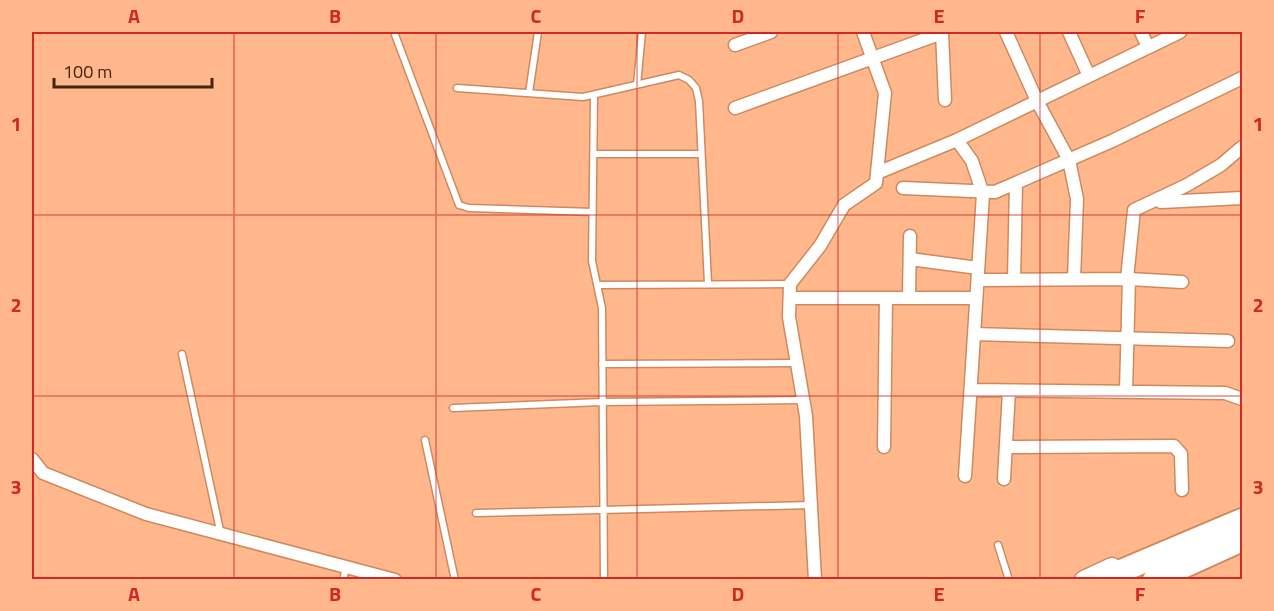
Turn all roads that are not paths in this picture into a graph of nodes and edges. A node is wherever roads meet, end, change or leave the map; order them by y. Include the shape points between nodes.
1 (394, 32) edge
2 (538, 32) edge
3 (642, 32) edge
4 (771, 32) edge
5 (863, 32) edge
6 (942, 32) edge
7 (1006, 32) edge
8 (1069, 32) edge
9 (1141, 32) edge
10 (1180, 32) edge
11 (735, 45) dead end
12 (1148, 47) junction
13 (872, 56) junction
14 (1089, 76) junction
15 (1242, 78) edge
16 (637, 85) junction
17 (457, 88) dead end
18 (529, 93) junction
19 (594, 97) junction
20 (945, 100) dead end
21 (1037, 101) junction
22 (735, 108) dead end
23 (957, 140) junction
24 (1242, 147) edge
25 (594, 154) junction
26 (700, 154) junction
27 (1068, 160) junction
28 (877, 173) junction
29 (1016, 183) junction
30 (903, 188) dead end
31 (983, 194) junction
32 (1242, 198) edge
33 (1147, 203) junction
34 (593, 212) junction
35 (910, 236) dead end
36 (910, 259) junction
37 (978, 274) junction
38 (1074, 279) junction
39 (1128, 279) junction
40 (1014, 280) junction
41 (1182, 282) dead end
42 (708, 283) junction
43 (790, 284) junction
44 (597, 285) junction
45 (790, 298) junction
46 (886, 298) junction
47 (909, 298) junction
48 (976, 298) junction
49 (974, 334) junction
50 (1126, 338) junction
51 (1228, 341) dead end
52 (182, 354) dead end
53 (797, 363) junction
54 (602, 364) junction
55 (970, 390) junction
56 (1009, 391) junction
57 (1126, 392) junction
58 (1242, 399) edge
59 (804, 400) junction
60 (602, 402) junction
61 (453, 408) dead end
62 (425, 440) dead end
63 (884, 447) dead end
64 (1006, 447) junction
65 (32, 459) edge
66 (965, 476) dead end
67 (1004, 479) dead end
68 (1182, 490) dead end
69 (811, 505) junction
70 (1242, 509) edge
71 (604, 511) junction
72 (476, 513) dead end
73 (1242, 520) edge
74 (221, 535) junction
75 (1242, 540) edge
76 (998, 545) dead end
77 (344, 573) edge
78 (395, 579) edge
79 (455, 579) edge
80 (604, 579) edge
81 (815, 579) edge
82 (1009, 579) edge
83 (1084, 579) edge
84 (1100, 579) edge
85 (1154, 579) edge

1 - 34 lane via 459,206
2 - 18 lane
3 - 16 lane
4 - 11 street
5 - 13 street
6 - 13 street
6 - 20 street
7 - 21 street
8 - 14 street
9 - 12 street
10 - 12 street
12 - 14 street
13 - 22 street
13 - 28 street via 885,93
14 - 21 street
15 - 27 street
16 - 19 lane
16 - 26 lane via 679,75 690,80 699,101
17 - 18 lane
18 - 19 lane
19 - 25 lane
21 - 23 street
21 - 27 street
23 - 28 street
23 - 31 street via 972,161
24 - 33 street via 1221,165 1182,188
25 - 26 lane
25 - 34 lane
26 - 42 lane
27 - 29 street
27 - 38 street via 1077,199
28 - 43 street via 874,186 844,205 820,246
29 - 31 street
29 - 40 street
30 - 31 street
31 - 37 street
32 - 33 street
33 - 39 street via 1131,216
34 - 44 lane via 592,261
35 - 36 street
36 - 37 street
36 - 47 street
37 - 40 street
37 - 48 street
38 - 39 street
38 - 40 street
39 - 41 street
39 - 50 street
42 - 43 lane
42 - 44 lane
43 - 45 street
44 - 54 lane via 602,308
45 - 46 street
45 - 53 street via 789,317
46 - 47 street
46 - 63 street
47 - 48 street
48 - 49 street
49 - 50 street
49 - 55 street
50 - 51 street
50 - 57 street
52 - 74 lane
53 - 54 lane
53 - 59 street
54 - 60 lane
55 - 56 street
55 - 66 street
56 - 57 street
56 - 64 street
57 - 58 street via 1225,393
59 - 60 lane
59 - 69 street
60 - 61 lane
60 - 71 lane
62 - 79 lane
64 - 67 street
64 - 68 street via 1174,446 1181,454
65 - 74 street via 43,473 146,514
69 - 71 lane
69 - 81 street
70 - 83 street
71 - 72 lane
71 - 80 lane
73 - 84 highway
74 - 77 street
75 - 85 highway
76 - 82 lane
77 - 78 street

